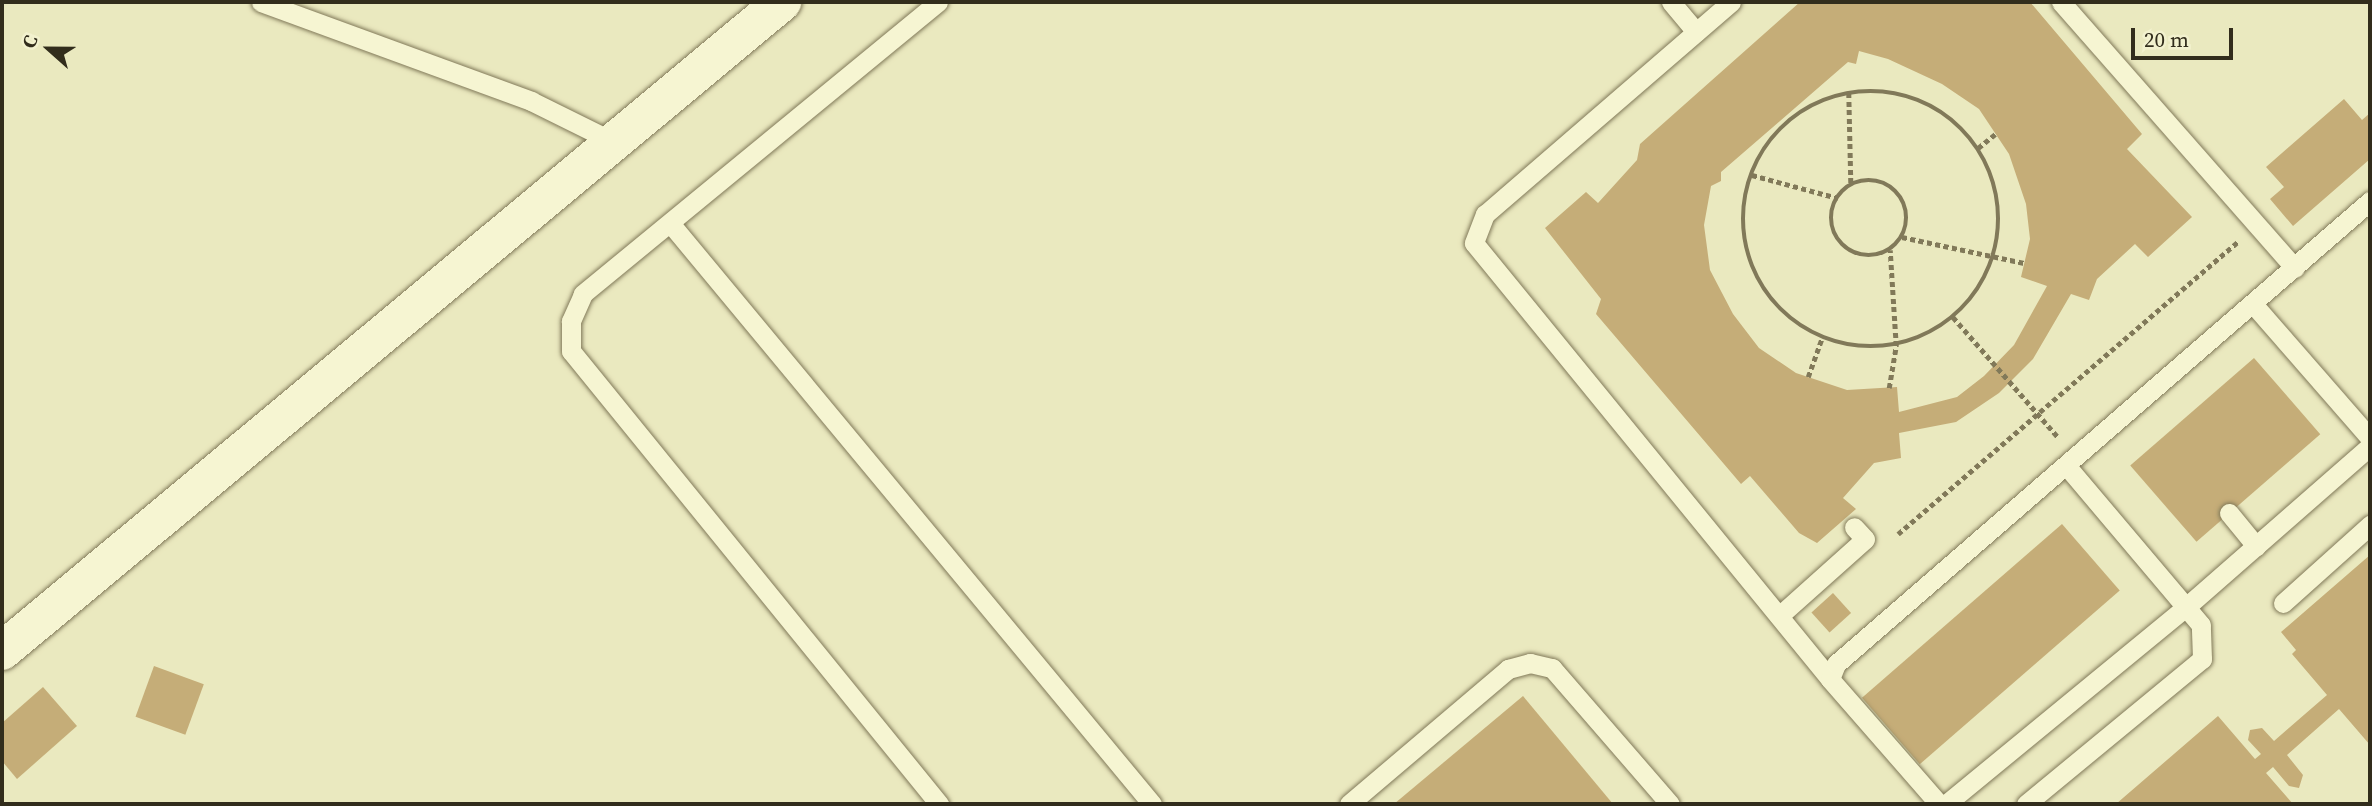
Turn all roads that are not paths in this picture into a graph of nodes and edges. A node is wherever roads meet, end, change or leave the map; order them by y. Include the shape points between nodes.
1 (261, 2) edge
2 (782, 2) edge
3 (938, 2) edge
4 (1671, 2) edge
5 (1731, 2) edge
6 (2061, 2) edge
7 (1696, 32) junction
8 (614, 142) junction
9 (2370, 201) edge
10 (670, 223) junction
11 (2295, 268) junction
12 (2253, 304) junction
13 (2370, 438) edge
14 (2370, 446) edge
15 (2066, 465) junction
16 (2229, 513) dead end
17 (2370, 525) edge
18 (1854, 527) dead end
19 (2256, 546) junction
20 (2283, 603) dead end
21 (2186, 607) junction
22 (1779, 616) junction
23 (2, 651) edge
24 (1830, 678) junction
25 (939, 804) edge
26 (1152, 804) edge
27 (1349, 804) edge
28 (1670, 804) edge
29 (1939, 804) edge
30 (1946, 804) edge
31 (2026, 804) edge

1 - 8 lane via 531,101
2 - 8 street
3 - 10 lane
4 - 7 lane
5 - 7 lane
6 - 11 lane
7 - 22 lane via 1485,214 1474,243
8 - 23 street
9 - 11 lane
10 - 25 lane via 583,294 571,321 570,351
10 - 26 lane
11 - 12 lane
12 - 13 lane
12 - 15 lane
14 - 19 lane
15 - 21 lane
15 - 24 lane via 1836,664
16 - 19 lane
17 - 20 lane
18 - 22 lane via 1865,539
19 - 21 lane
21 - 30 lane
21 - 31 lane via 2201,625 2202,659
22 - 24 lane
24 - 29 lane
27 - 28 lane via 1508,669 1530,663 1552,668

